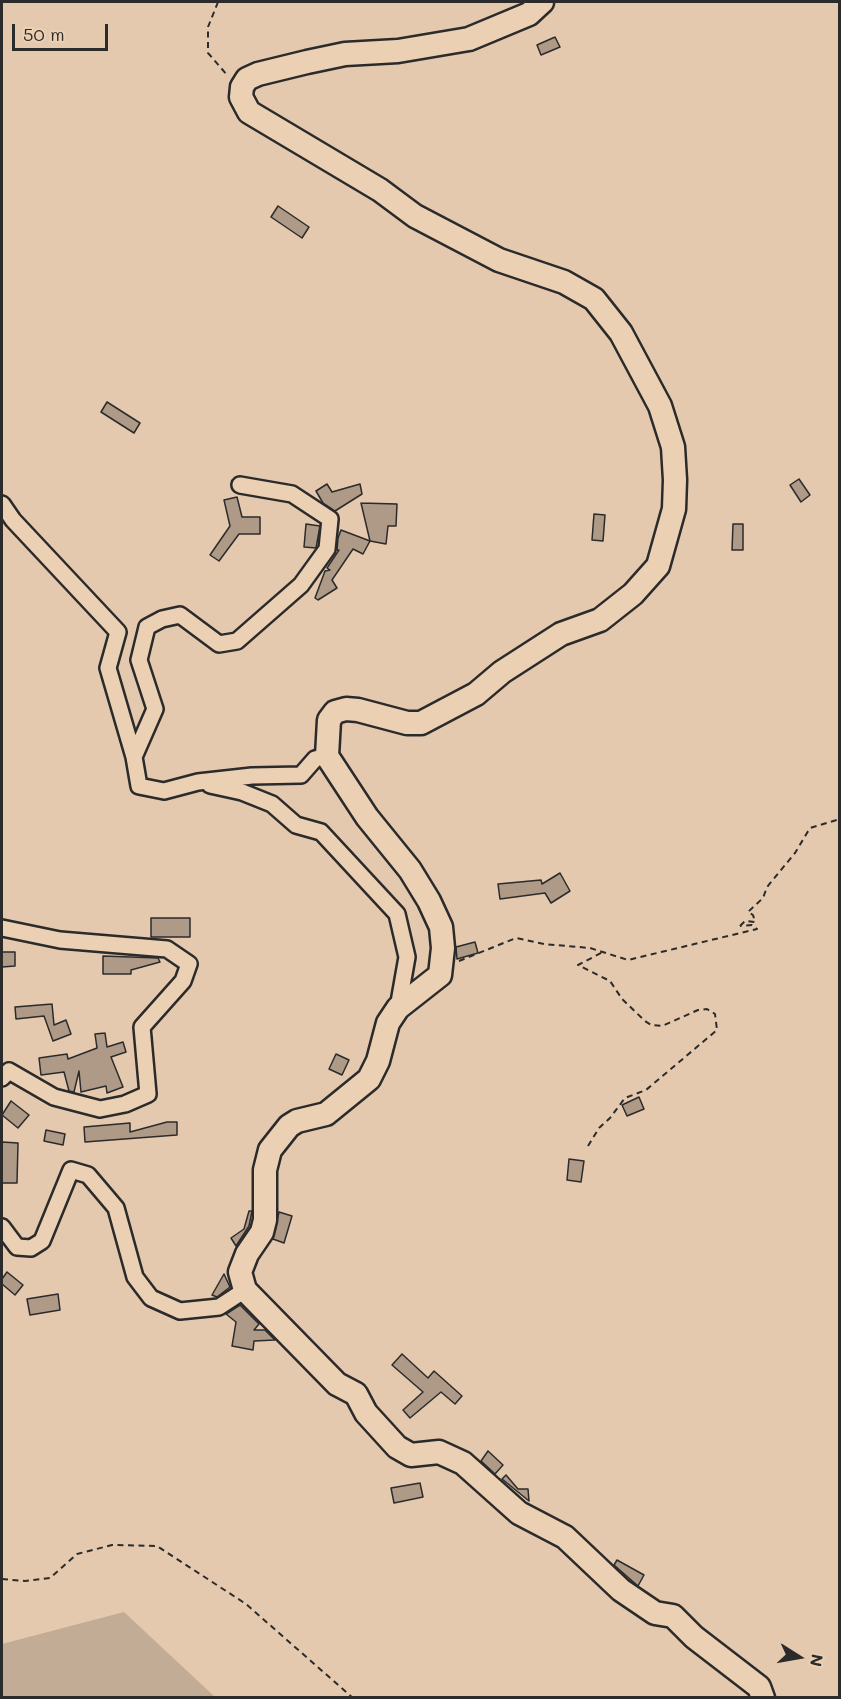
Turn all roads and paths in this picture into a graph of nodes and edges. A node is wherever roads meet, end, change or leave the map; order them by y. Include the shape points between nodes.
1 (218, 2) edge
2 (542, 2) edge
3 (242, 87) junction
4 (240, 484) dead end
5 (2, 504) edge
6 (327, 756) junction
7 (134, 757) junction
8 (198, 782) junction
9 (840, 819) edge
10 (2, 928) edge
11 (603, 952) junction
12 (440, 975) junction
13 (398, 1008) junction
14 (2, 1078) edge
15 (588, 1146) dead end
16 (2, 1227) edge
17 (245, 1290) junction
18 (2, 1579) edge
19 (353, 1698) edge
20 (764, 1698) edge

1 - 3 path via 208,27 208,52 219,69
2 - 3 street via 529,14 468,39 307,62 247,78
3 - 6 street via 241,97 249,112 380,190 415,216 499,260 564,282 594,299 621,333 660,406 673,447 674,509 668,540 658,566 633,594 600,620 561,634 476,694 421,723 358,710 335,712 329,720
4 - 7 street via 292,494 330,519 327,549 301,585 237,640 219,644 180,615 147,627 139,660 155,709
5 - 7 street via 118,632 108,668
6 - 8 street via 315,759 301,775
6 - 12 street via 429,901 441,927
7 - 8 street via 139,786 164,791
8 - 13 street via 272,804 296,825 321,832 397,914 407,957
9 - 11 path via 810,828 767,887 764,898 748,912 755,922 745,921 740,926 752,925 757,929 628,960
10 - 14 street via 60,940 167,949 189,964 183,981 142,1027 148,1094 100,1109 54,1097 9,1071
11 - 12 path via 516,938 458,962
11 - 15 path via 578,965 610,981 645,1021 662,1026 707,1009 715,1014 717,1030 646,1090 626,1098
12 - 13 street
13 - 17 street via 388,1023 369,1080 326,1114 289,1126 270,1150 265,1170 265,1220 240,1272
16 - 17 street via 16,1246 31,1248 42,1241 71,1170 88,1175 116,1208 135,1277 151,1298 180,1311 219,1307
17 - 20 street via 337,1383 358,1397 366,1413 403,1452 439,1452 463,1463 519,1513 565,1537 621,1590 655,1613 673,1616 759,1687
18 - 19 path via 50,1578 77,1554 112,1545 157,1546 246,1605

